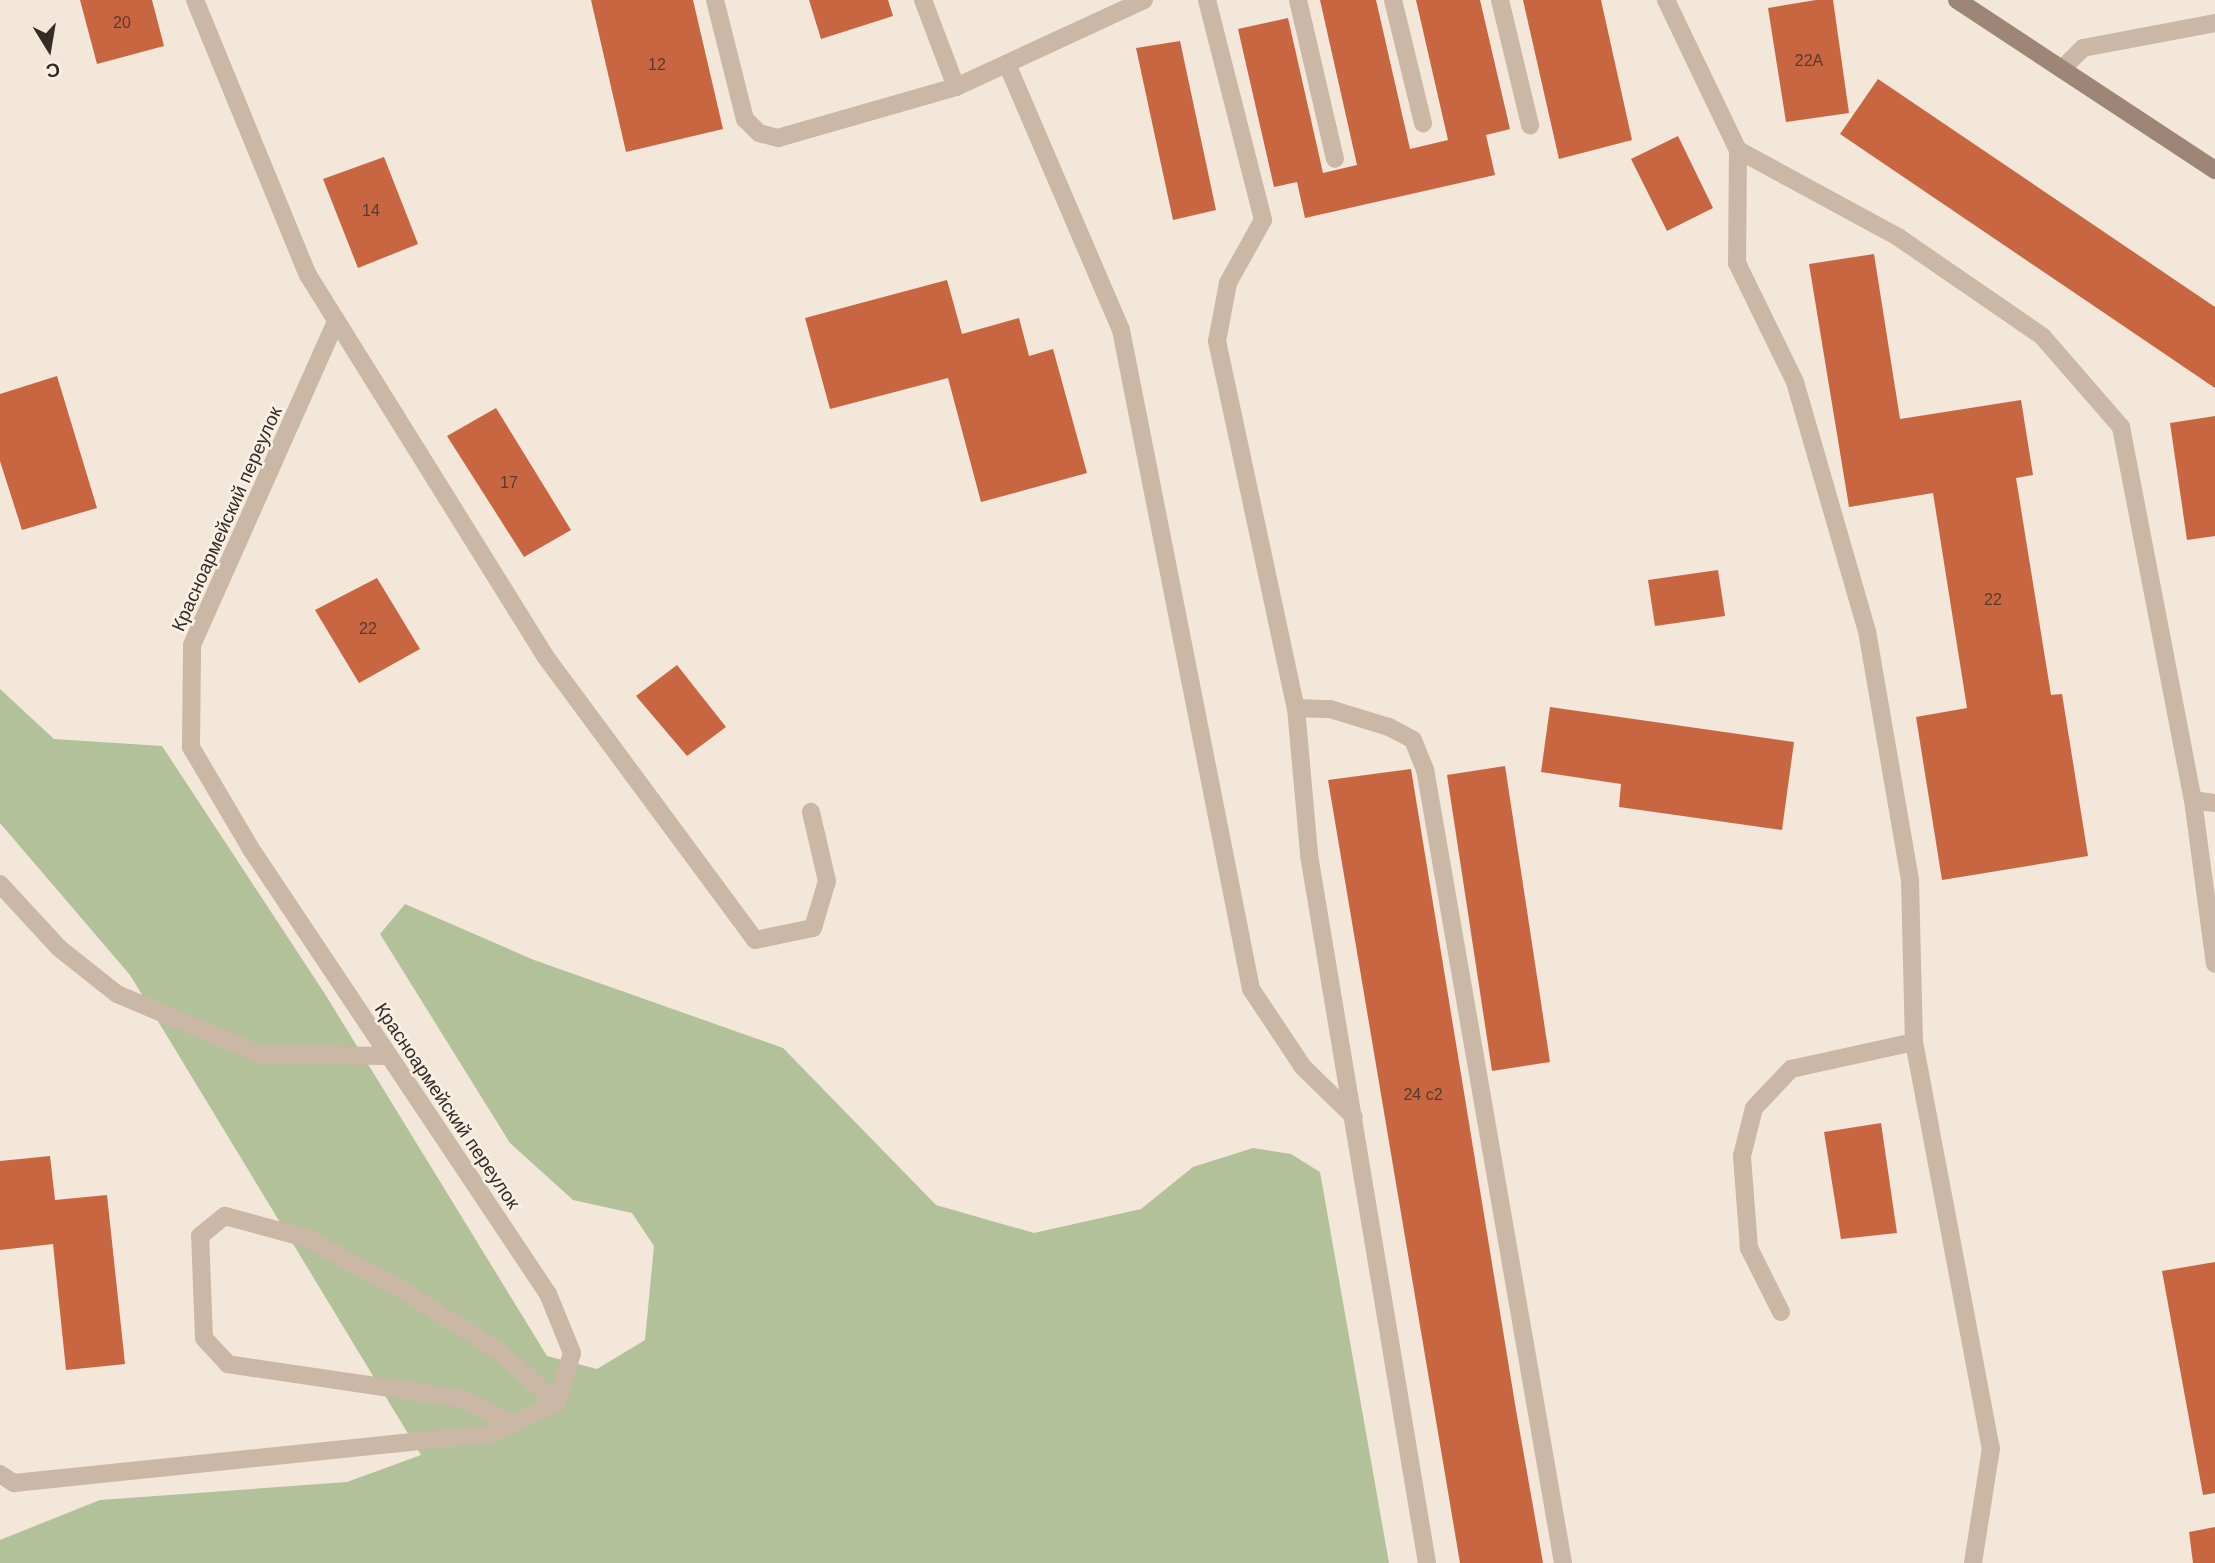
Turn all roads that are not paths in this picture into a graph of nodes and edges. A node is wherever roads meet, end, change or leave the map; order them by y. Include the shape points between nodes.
1 (195, 0) edge
2 (715, 0) edge
3 (923, 0) edge
4 (1144, 0) edge
5 (1207, 0) edge
6 (1298, 0) edge
7 (1393, 0) edge
8 (1500, 0) edge
9 (1666, 0) edge
10 (1957, 0) edge
11 (2215, 23) edge
12 (1007, 64) junction
13 (2062, 69) junction
14 (956, 87) junction
15 (1423, 123) dead end
16 (1530, 125) dead end
17 (1738, 149) junction
18 (1335, 159) dead end
19 (2215, 170) edge
20 (336, 321) junction
21 (1296, 708) junction
22 (2193, 800) junction
23 (2215, 803) edge
24 (811, 812) dead end
25 (0, 884) edge
26 (2215, 964) edge
27 (1914, 1042) junction
28 (388, 1056) junction
29 (1354, 1116) junction
30 (1781, 1312) dead end
31 (557, 1403) junction
32 (512, 1424) junction
33 (0, 1474) edge
34 (1427, 1563) edge
35 (1563, 1563) edge
36 (1973, 1563) edge

1 - 20 street via 308,275
2 - 14 street via 745,119 759,134 778,138
3 - 14 street
4 - 12 street
5 - 21 street via 1263,220 1228,283 1217,341
6 - 18 street
7 - 15 street
8 - 16 street
9 - 17 street
10 - 13 main road
11 - 13 street via 2083,48
12 - 14 street
12 - 29 street via 1121,330 1251,989 1303,1067
13 - 19 main road
17 - 22 street via 1898,237 2042,336 2121,427
17 - 27 street via 1737,263 1795,382 1867,631 1910,880
20 - 24 street via 545,656 755,940 813,928 827,881
20 - 28 street, Красноармейский переулок via 192,645 191,747
21 - 29 street via 1309,855
21 - 35 street via 1330,709 1389,727 1413,740 1424,769
22 - 23 street
22 - 26 street
25 - 28 street via 59,948 117,994 259,1054
27 - 30 street via 1791,1069 1754,1108 1742,1156 1749,1248
27 - 36 street via 1991,1448
28 - 31 street, Красноармейский переулок via 548,1294 572,1353
29 - 34 street
31 - 32 street
31 - 32 street via 500,1352 306,1238 225,1216 200,1236 204,1338 228,1364 464,1399
32 - 33 street via 489,1434 14,1483

